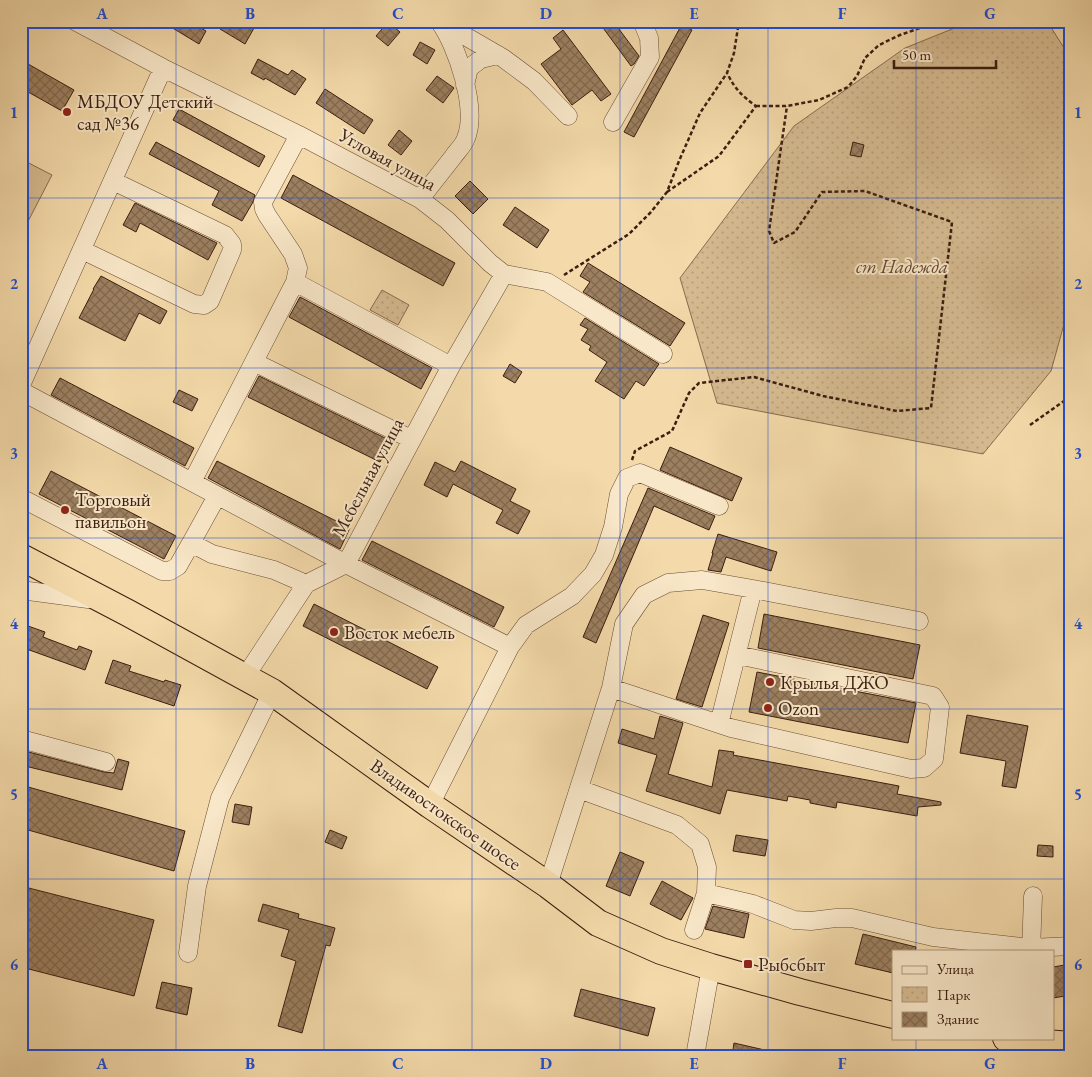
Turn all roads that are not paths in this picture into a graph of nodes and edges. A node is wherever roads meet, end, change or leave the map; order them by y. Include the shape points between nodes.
1 (75, 21) edge
2 (440, 21) edge
3 (642, 21) edge
4 (498, 56) junction
5 (163, 68) junction
6 (465, 84) junction
7 (568, 116) dead end
8 (613, 122) dead end
9 (300, 134) junction
10 (113, 181) junction
11 (420, 199) junction
12 (82, 250) junction
13 (504, 274) junction
14 (295, 282) junction
15 (663, 354) dead end
16 (254, 362) junction
17 (451, 366) junction
18 (21, 385) edge
19 (21, 391) edge
20 (411, 439) junction
21 (192, 482) junction
22 (217, 496) junction
23 (21, 498) edge
24 (719, 506) dead end
25 (191, 543) junction
26 (21, 557) edge
27 (346, 564) junction
28 (306, 584) junction
29 (753, 589) junction
30 (21, 590) edge
31 (107, 601) junction
32 (919, 621) dead end
33 (510, 647) junction
34 (737, 655) junction
35 (245, 677) junction
36 (611, 688) junction
37 (272, 692) junction
38 (719, 724) junction
39 (21, 739) edge
40 (106, 762) dead end
41 (579, 788) junction
42 (430, 805) junction
43 (548, 885) junction
44 (706, 893) junction
45 (1034, 896) dead end
46 (694, 930) dead end
47 (1071, 946) edge
48 (1031, 949) edge
49 (188, 953) dead end
50 (711, 967) junction
51 (892, 1015) edge
52 (1032, 1040) edge
53 (1071, 1045) edge
54 (695, 1056) edge

1 - 5 street, Угловая улица
2 - 4 street
2 - 6 street via 458,58
3 - 8 street via 649,38 650,57
4 - 6 street via 481,59 469,68
4 - 7 street via 534,81
5 - 9 street, Угловая улица
5 - 10 street
6 - 11 street via 469,117 466,139
9 - 11 street, Угловая улица
9 - 14 street via 263,202 267,215 293,254 298,268
10 - 12 street
10 - 12 street via 225,235 232,244 232,250 210,301 204,305 194,304
11 - 13 street, Угловая улица via 448,220 490,264
12 - 18 street
13 - 15 street, Угловая улица via 547,282
13 - 17 street, Мебельная улица
14 - 16 street
14 - 17 street
16 - 20 street
16 - 21 street
17 - 20 street, Мебельная улица
19 - 21 street
20 - 27 street, Мебельная улица
21 - 22 street
22 - 25 street
22 - 27 street
23 - 25 street via 162,572 178,566
24 - 33 street via 640,473 627,478 619,494 604,555 593,574 572,596 526,625
25 - 28 street via 212,554 274,570
26 - 31 highway, Владивостокское шоссе
27 - 28 street, Мебельная улица
27 - 33 street
28 - 35 street
29 - 32 street
29 - 34 street
29 - 36 street via 702,580 668,583 644,595 624,624
30 - 31 street
31 - 35 highway, Владивостокское шоссе
33 - 42 street
34 - 38 street
34 - 38 street via 933,696 940,707 934,759 924,768 912,769
35 - 37 highway, Владивостокское шоссе
36 - 38 street
36 - 41 street
37 - 42 highway, Владивостокское шоссе
37 - 49 street via 220,798 197,886
39 - 40 street
41 - 43 street
41 - 44 street via 677,825 700,844 707,867
42 - 43 highway, Владивостокское шоссе
43 - 50 highway, Владивостокское шоссе via 598,923
44 - 46 street
44 - 48 street via 753,904 794,920 812,922 852,918 933,937
45 - 48 street
47 - 48 street
50 - 51 highway, Владивостокское шоссе
50 - 54 street
52 - 53 highway

